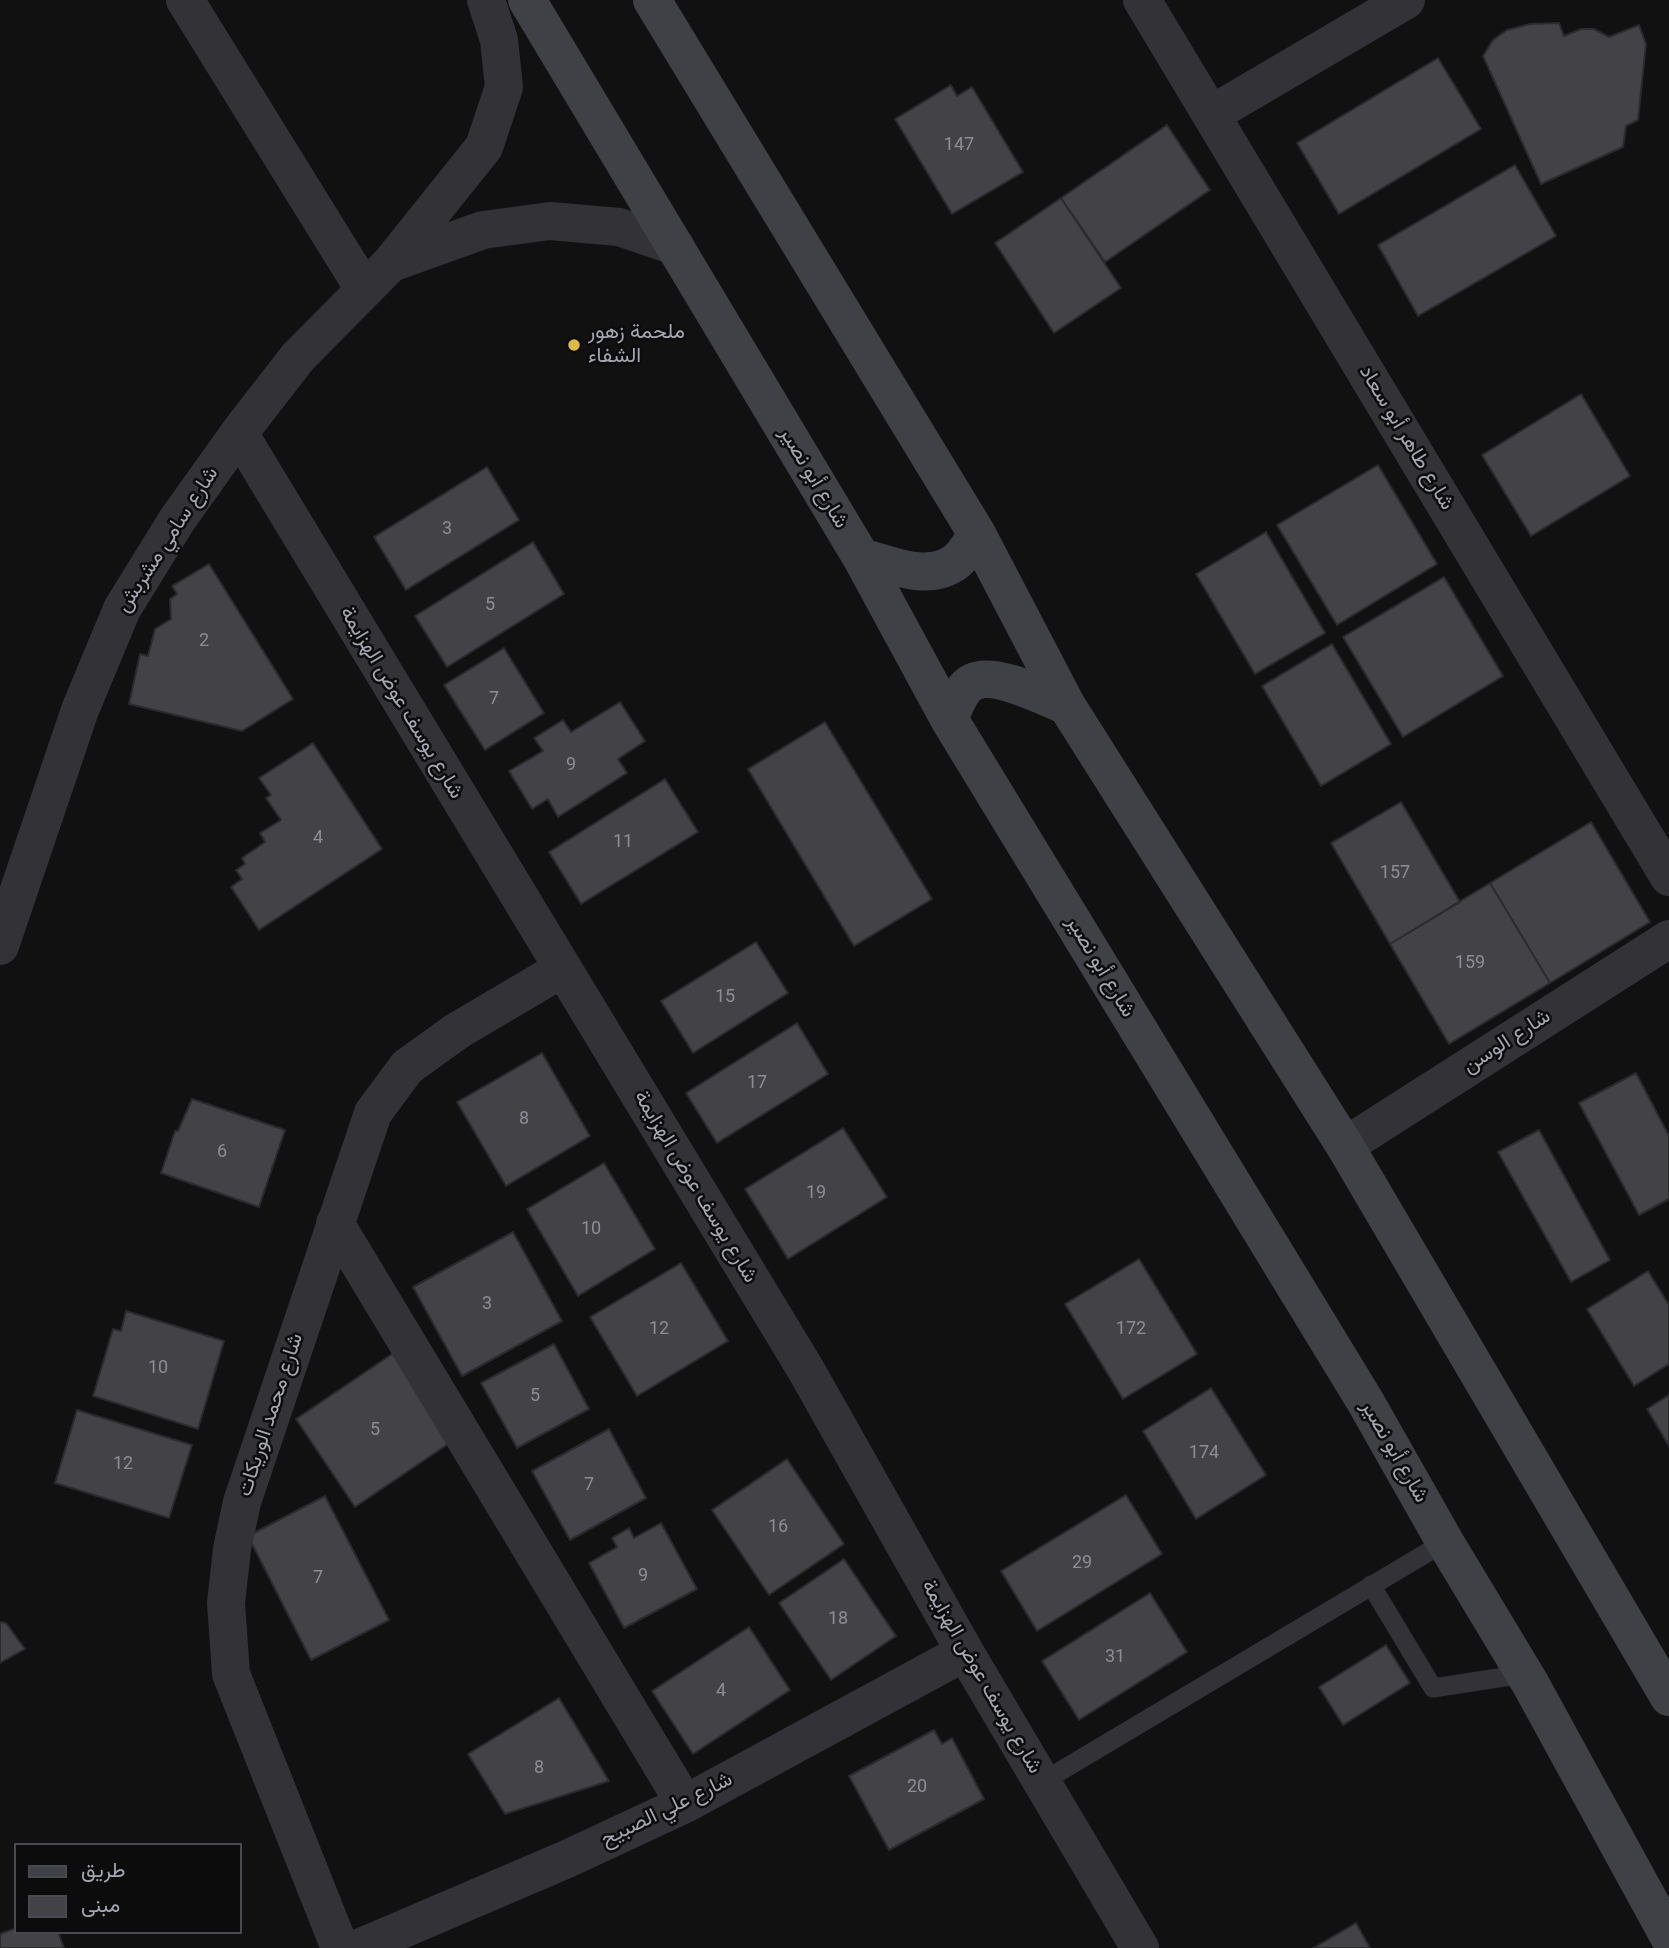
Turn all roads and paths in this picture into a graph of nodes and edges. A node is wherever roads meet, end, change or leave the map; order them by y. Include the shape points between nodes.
1 (185, 0) edge
2 (486, 0) edge
3 (527, 0) edge
4 (652, 0) edge
5 (1142, 0) edge
6 (1406, 0) edge
7 (1212, 114) junction
8 (675, 246) junction
9 (391, 263) junction
10 (363, 289) junction
11 (239, 433) junction
12 (978, 534) junction
13 (861, 557) junction
14 (1067, 706) junction
15 (949, 719) junction
16 (1669, 877) edge
17 (1669, 939) edge
18 (0, 946) edge
19 (562, 969) junction
20 (1345, 1146) junction
21 (335, 1223) junction
22 (1445, 1542) junction
23 (1371, 1585) junction
24 (965, 1652) junction
25 (1524, 1674) junction
26 (1669, 1697) edge
27 (1042, 1782) junction
28 (685, 1804) junction
29 (1669, 1937) edge
30 (340, 1948) edge
31 (359, 1948) edge
32 (1140, 1948) edge

1 - 10 street
2 - 9 street, شارع سامي مشربش via 499,40 503,87 484,147
3 - 8 main road, شارع أبو نصير
4 - 12 main road
5 - 7 street, شارع طاهر أبو سعاد
6 - 7 street
7 - 16 street, شارع طاهر أبو سعاد
8 - 9 street, شارع سامي مشربش via 619,227 550,221 482,230
8 - 13 main road, شارع أبو نصير
9 - 10 street, شارع سامي مشربش
10 - 11 street, شارع سامي مشربش via 298,357
11 - 18 street, شارع سامي مشربش via 122,609 80,710
11 - 19 street, شارع يوسف عوض الهزايمة
12 - 13 main road via 959,559 933,572
12 - 14 main road
13 - 15 main road, شارع أبو نصير
14 - 15 main road via 1020,687 983,680 962,691
14 - 20 main road
15 - 22 main road, شارع أبو نصير via 1365,1401
17 - 20 street, شارع الوسن
19 - 21 street, شارع محمد الوريكات via 457,1031 407,1067 373,1113
19 - 24 street, شارع يوسف عوض الهزايمة via 806,1370
20 - 26 main road
21 - 28 street
21 - 30 street, شارع محمد الوريكات via 242,1502 226,1602 231,1674
22 - 23 lane
22 - 25 main road, شارع أبو نصير
23 - 25 lane via 1433,1688
23 - 27 lane
24 - 27 street, شارع يوسف عوض الهزايمة
24 - 28 street, شارع علي الصبيح
25 - 29 main road, شارع أبو نصير
27 - 32 street, شارع يوسف عوض الهزايمة
28 - 31 street, شارع علي الصبيح

